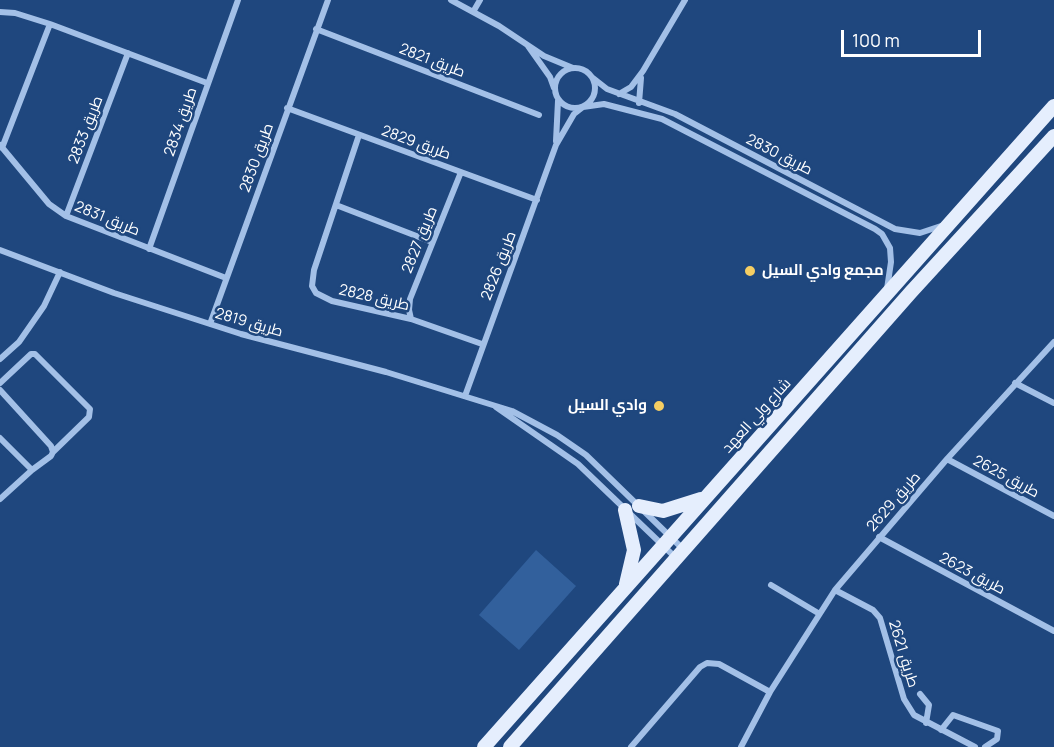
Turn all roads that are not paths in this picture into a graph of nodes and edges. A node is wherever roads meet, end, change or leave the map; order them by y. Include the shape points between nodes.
1 (228, 0) edge
2 (328, 0) edge
3 (451, 0) edge
4 (480, 0) edge
5 (685, 0) edge
6 (237, 2) edge
7 (0, 12) edge
8 (473, 12) junction
9 (50, 24) junction
10 (316, 29) junction
11 (526, 43) junction
12 (128, 53) junction
13 (573, 68) junction
14 (644, 71) junction
15 (593, 78) junction
16 (207, 83) junction
17 (618, 94) junction
18 (557, 96) junction
19 (639, 100) junction
20 (1054, 106) edge
21 (583, 107) junction
22 (287, 108) junction
23 (635, 110) junction
24 (539, 116) dead end
25 (359, 135) junction
26 (1054, 136) edge
27 (556, 145) junction
28 (1, 147) edge
29 (461, 172) junction
30 (537, 200) junction
31 (336, 205) junction
32 (66, 216) junction
33 (956, 217) junction
34 (432, 242) junction
35 (149, 249) junction
36 (0, 250) edge
37 (60, 272) junction
38 (226, 278) junction
39 (886, 293) junction
40 (411, 319) junction
41 (210, 324) junction
42 (1054, 342) edge
43 (482, 344) junction
44 (0, 359) edge
45 (0, 383) edge
46 (1015, 383) junction
47 (0, 390) edge
48 (465, 396) junction
49 (1054, 403) edge
50 (496, 407) junction
51 (557, 435) junction
52 (0, 438) edge
53 (553, 446) junction
54 (53, 452) junction
55 (586, 455) junction
56 (947, 459) junction
57 (578, 464) junction
58 (32, 470) junction
59 (703, 498) junction
60 (0, 499) edge
61 (639, 506) junction
62 (625, 510) junction
63 (1054, 516) edge
64 (879, 537) junction
65 (673, 549) junction
66 (771, 585) dead end
67 (626, 586) junction
68 (836, 590) junction
69 (818, 613) junction
70 (1054, 631) edge
71 (770, 692) junction
72 (920, 694) dead end
73 (926, 723) junction
74 (941, 730) junction
75 (484, 747) edge
76 (510, 747) edge
77 (631, 747) edge
78 (741, 747) edge
79 (975, 747) edge
80 (985, 747) edge

1 - 6 street, طريق 2834
2 - 10 street, طريق 2830
3 - 8 street
4 - 8 street
5 - 14 street
6 - 16 street, طريق 2834
7 - 9 street
8 - 11 street
9 - 12 street
9 - 28 street, طريق 2831
10 - 22 street, طريق 2830
10 - 24 street, طريق 2821
11 - 13 street via 544,56
11 - 18 street via 550,77
12 - 16 street
12 - 32 street, طريق 2833
13 - 15 street via 585,70
13 - 18 street via 558,76
14 - 17 street via 631,87
14 - 19 street
15 - 17 street, طريق 2830
15 - 21 street via 595,94
16 - 35 street, طريق 2834
17 - 19 street, طريق 2830
18 - 21 street via 572,109
18 - 27 street, طريق 2826
19 - 23 street
19 - 33 street, طريق 2830 via 675,114 895,229 927,232
20 - 33 main road, شارع ولي العهد
21 - 23 street, طريق 2830 via 604,104
21 - 27 street, طريق 2826 via 574,114
22 - 25 street, طريق 2829
22 - 38 street, طريق 2830
23 - 39 street, طريق 2830 via 689,131 882,234 891,255
25 - 29 street, طريق 2829
25 - 31 street, طريق 2828
26 - 65 main road, شارع ولي العهد
27 - 30 street, طريق 2826
28 - 32 street, طريق 2831 via 49,204
29 - 30 street, طريق 2829
29 - 34 street, طريق 2827
30 - 43 street, طريق 2826
31 - 34 street
31 - 40 street, طريق 2828 via 312,278 315,293 332,301
32 - 35 street, طريق 2831
33 - 39 main road, شارع ولي العهد
34 - 40 street, طريق 2827 via 410,298
35 - 38 street, طريق 2831
36 - 37 street, طريق 2819
37 - 41 street, طريق 2819
37 - 44 street via 20,342
38 - 41 street, طريق 2830
39 - 59 main road, شارع ولي العهد
40 - 43 street, طريق 2828
41 - 48 street, طريق 2819
42 - 46 street, طريق 2629
43 - 48 street, طريق 2826
45 - 54 street via 31,354 36,354 90,409 89,417
46 - 49 street
46 - 56 street, طريق 2629
47 - 54 street
48 - 50 street, طريق 2819
50 - 51 street, طريق 2819 via 512,411
50 - 53 street, طريق 2819
51 - 53 street
51 - 55 street, طريق 2819
52 - 58 street
53 - 57 street, طريق 2819
54 - 58 street
55 - 57 street
55 - 61 street, طريق 2819
56 - 63 street, طريق 2625
56 - 64 street, طريق 2629
57 - 62 street, طريق 2819
58 - 60 street
59 - 61 main road via 663,511
59 - 65 main road, شارع ولي العهد
61 - 65 street, طريق 2819
62 - 65 street, طريق 2819
62 - 67 main road via 634,550
64 - 68 street, طريق 2629
64 - 70 street, طريق 2623
65 - 67 main road, شارع ولي العهد
65 - 76 main road, شارع ولي العهد via 590,657
66 - 69 street
67 - 75 main road, شارع ولي العهد
68 - 69 street, طريق 2629
68 - 73 street, طريق 2621 via 880,618 904,699 914,715
69 - 71 street, طريق 2629
71 - 77 street via 719,664 707,663
71 - 78 street, طريق 2629
72 - 73 street via 928,705
73 - 74 street, طريق 2621
74 - 79 street, طريق 2621
74 - 80 street via 953,715 998,731 997,739

